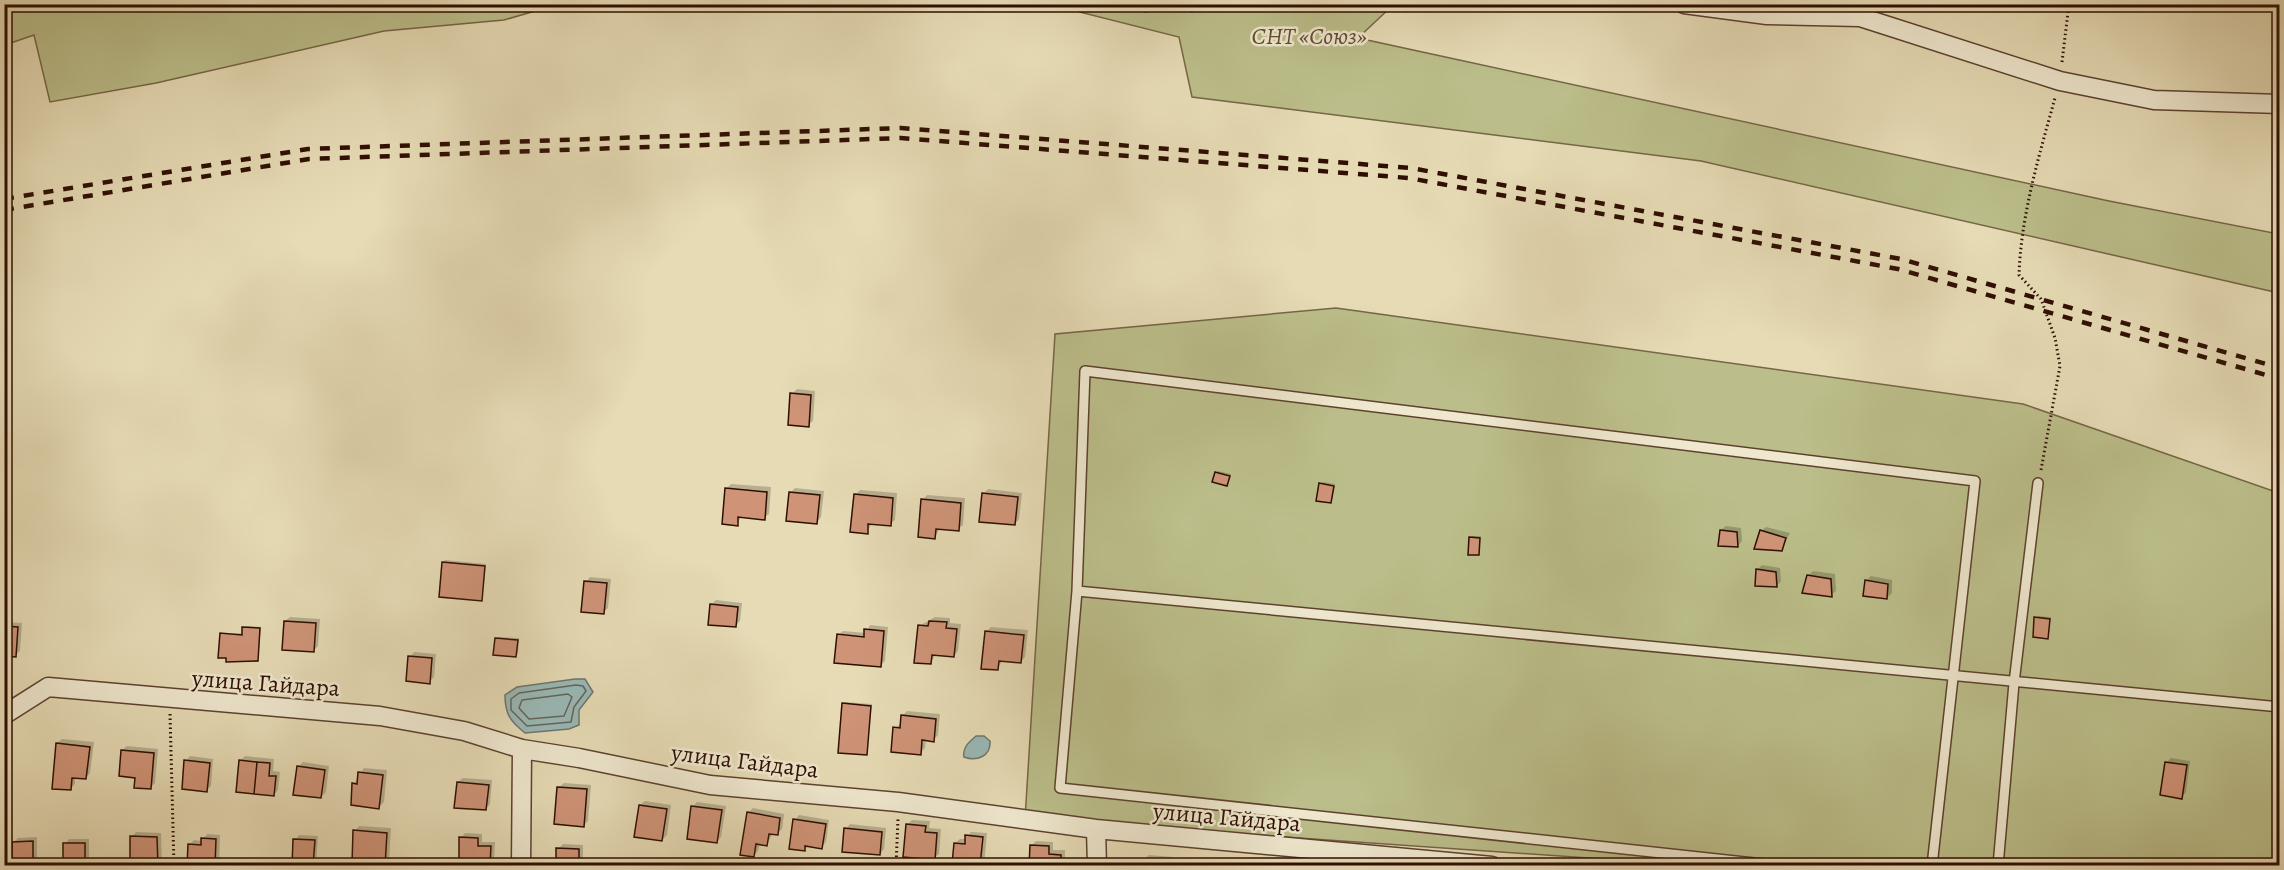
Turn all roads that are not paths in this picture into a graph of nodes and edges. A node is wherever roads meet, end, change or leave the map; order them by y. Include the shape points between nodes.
1 (1684, 4) edge
2 (2280, 104) edge
3 (2038, 483) road end
4 (1077, 591) junction
5 (1954, 677) junction
6 (2014, 683) junction
7 (2280, 707) edge
8 (4, 716) edge
9 (522, 749) junction
10 (1096, 829) junction
11 (521, 866) edge
12 (1097, 866) edge
13 (1492, 866) edge
14 (1782, 866) edge
15 (1932, 866) edge
16 (1998, 866) edge

1 - 2 street via 1767,15 1860,17 2060,81 2154,100
3 - 6 lane
4 - 5 lane
4 - 5 lane via 1085,371 1975,482
4 - 14 lane via 1060,788
5 - 6 lane
5 - 15 lane
6 - 7 lane
6 - 16 lane
8 - 9 street, улица Гайдара via 48,687 380,716 464,731
9 - 10 street, улица Гайдара via 710,786 1025,814
9 - 11 street
10 - 12 street
10 - 13 street, улица Гайдара

